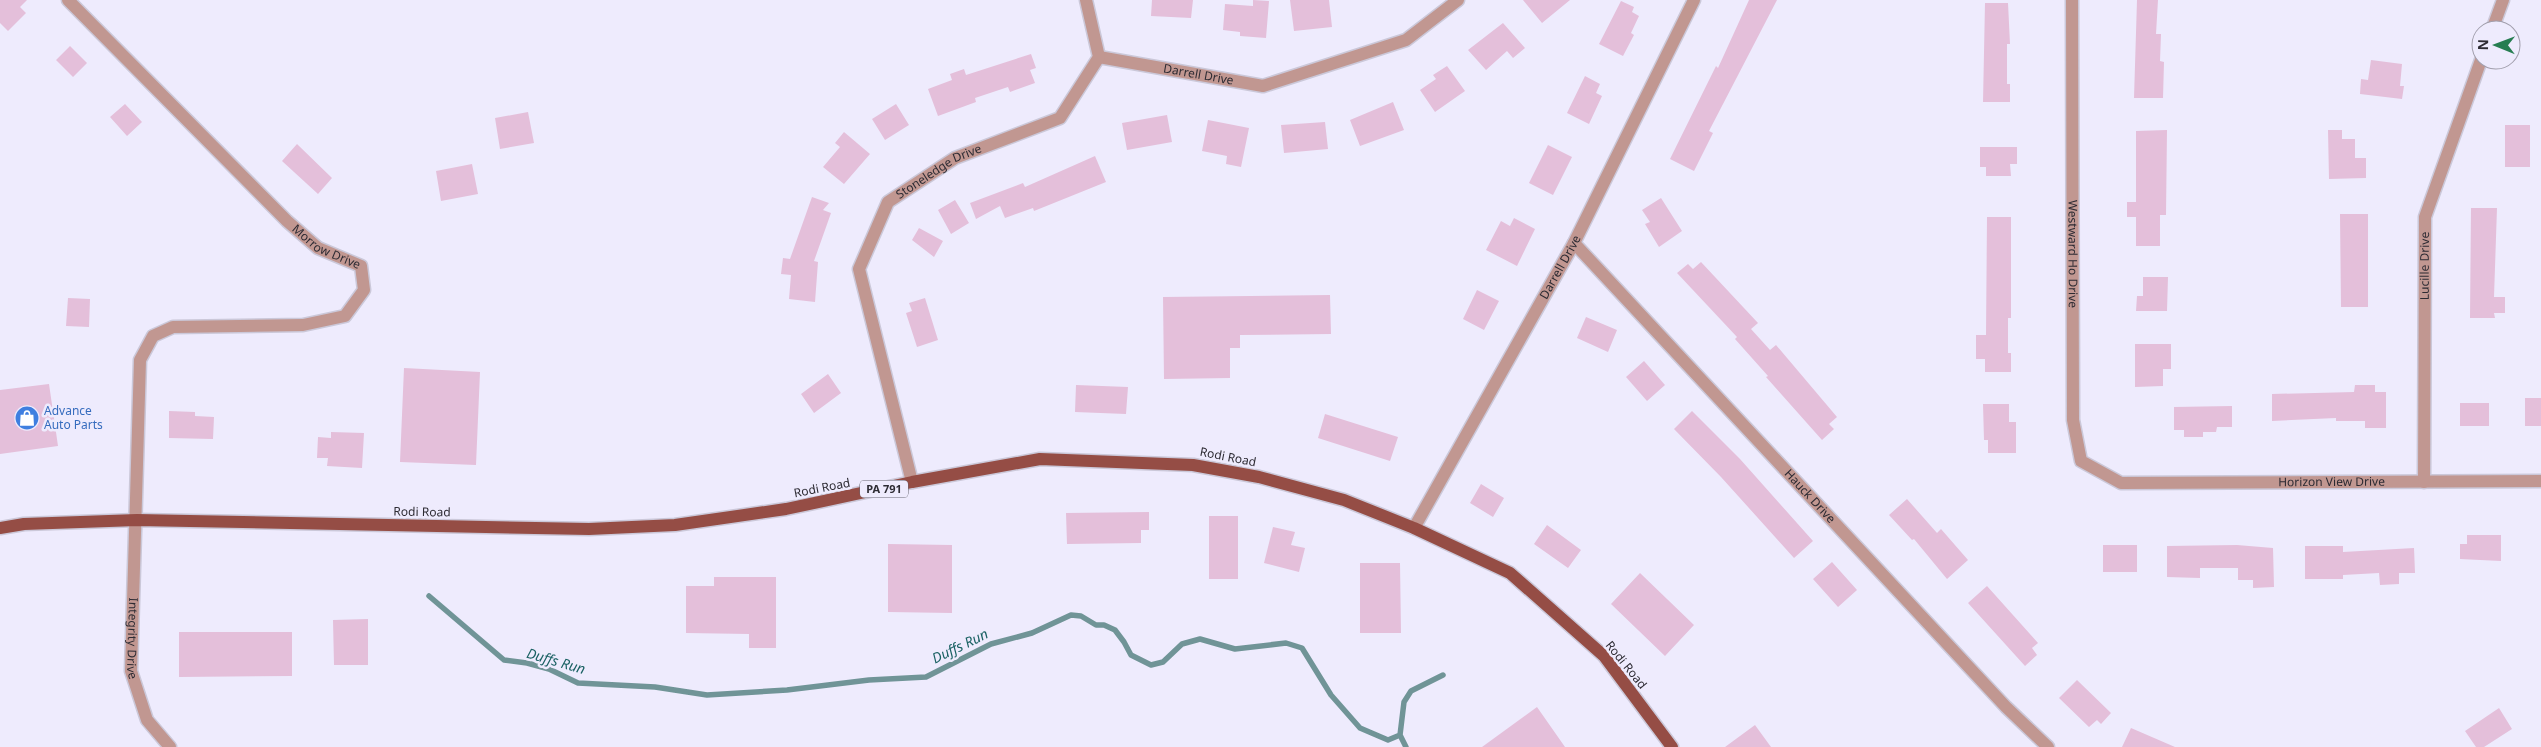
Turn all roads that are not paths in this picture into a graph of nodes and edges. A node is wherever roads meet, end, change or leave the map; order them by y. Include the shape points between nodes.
1 (68, 0) edge
2 (1086, 0) edge
3 (1458, 0) edge
4 (1694, 0) edge
5 (2072, 0) edge
6 (2503, 0) edge
7 (2496, 20) edge
8 (1099, 57) junction
9 (2477, 70) edge
10 (1574, 243) junction
11 (912, 482) junction
12 (2424, 482) junction
13 (2541, 482) edge
14 (2121, 483) joint
15 (137, 520) junction
16 (0, 528) edge
17 (1414, 528) junction
18 (170, 747) edge
19 (1672, 747) edge
20 (2048, 747) edge

1 - 15 street, Morrow Drive via 287,221 318,248 361,266 364,290 345,316 303,324 173,327 153,336 140,360
2 - 8 street
3 - 8 street, Darrell Drive via 1406,40 1263,86
4 - 10 street, Darrell Drive
5 - 14 street, Westward Ho Drive via 2073,420 2081,461
6 - 7 street
8 - 11 street, Stoneledge Drive via 1060,118 955,158 888,202 862,261 859,269
9 - 12 street, Lucille Drive via 2425,217
10 - 17 street, Darrell Drive
10 - 20 street, Hauck Drive via 2006,707
11 - 15 main road, Rodi Road / PA 791 via 786,509 675,525 589,529
11 - 17 main road, Rodi Road / PA 791 via 1040,459 1193,465 1259,477 1344,500
12 - 13 street, Horizon View Drive
12 - 14 street, Horizon View Drive
15 - 16 main road, Rodi Road / PA 791 via 24,524
15 - 18 street, Integrity Drive via 131,671 147,720
17 - 19 main road, Rodi Road / PA 791 via 1510,573 1604,656

